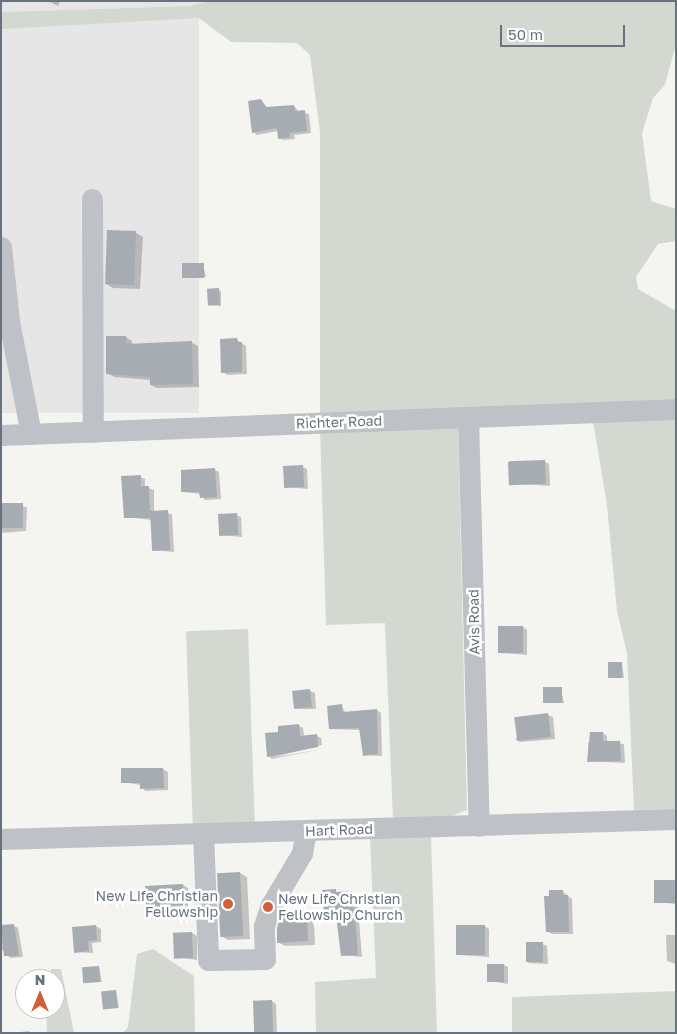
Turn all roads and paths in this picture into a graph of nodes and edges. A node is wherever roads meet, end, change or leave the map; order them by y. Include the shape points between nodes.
1 (92, 199) dead end
2 (1, 247) edge
3 (676, 409) edge
4 (468, 417) junction
5 (93, 432) junction
6 (31, 434) junction
7 (1, 435) edge
8 (676, 819) edge
9 (479, 826) junction
10 (306, 831) junction
11 (203, 833) junction
12 (1, 839) edge

1 - 5 street
2 - 6 street via 9,321
3 - 4 street, Richter Road
4 - 5 street, Richter Road
4 - 9 street, Avis Road
5 - 6 street, Richter Road
6 - 7 street, Richter Road
8 - 9 street, Hart Road
9 - 10 street, Hart Road
10 - 11 street, Hart Road
10 - 11 street via 302,853 293,873 271,905 264,926 265,959 208,960
11 - 12 street, Hart Road

